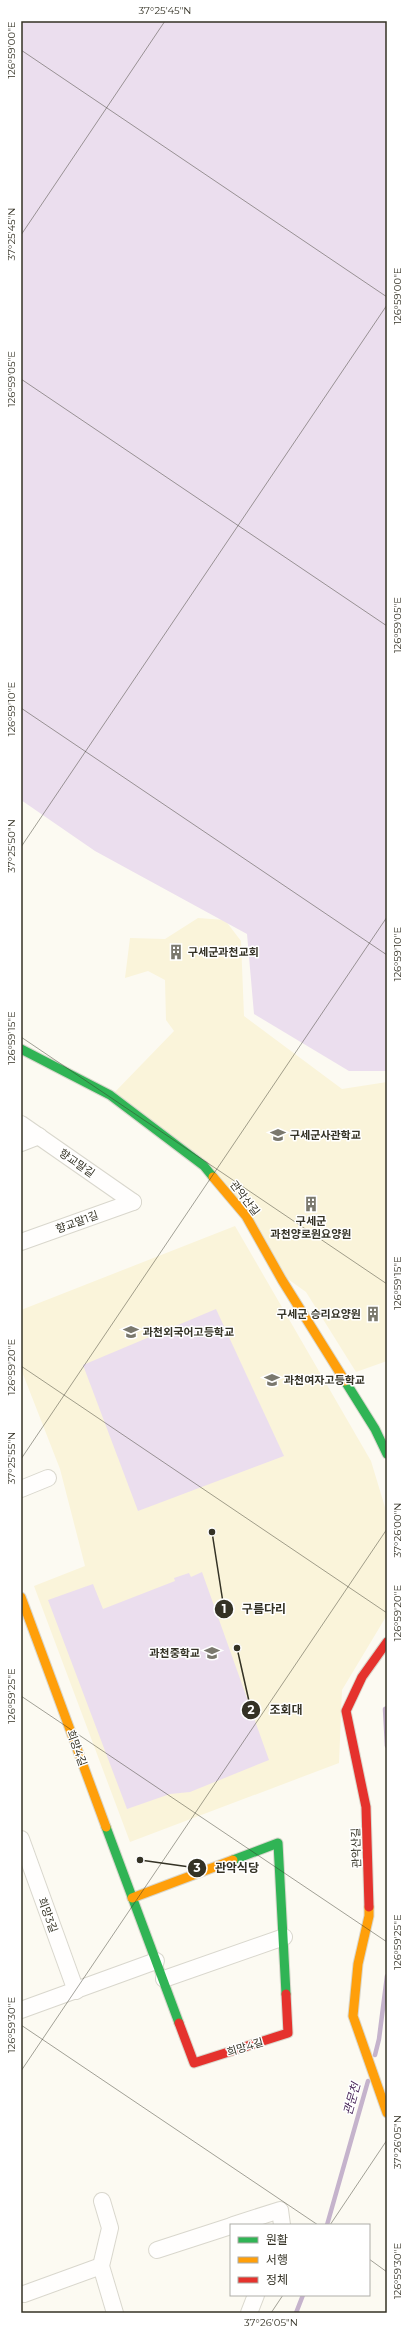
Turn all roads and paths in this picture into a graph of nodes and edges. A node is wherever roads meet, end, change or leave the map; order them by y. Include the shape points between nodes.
1 (21, 1049) edge
2 (21, 1124) edge
3 (39, 1136) junction
4 (21, 1143) edge
5 (133, 1202) joint
6 (21, 1242) edge
7 (387, 1454) edge
8 (48, 1478) dead end
9 (21, 1489) edge
10 (21, 1597) edge
11 (387, 1642) edge
12 (21, 1839) edge
13 (132, 1898) junction
14 (284, 1937) junction
15 (156, 1960) junction
16 (164, 1979) junction
17 (76, 1991) junction
18 (21, 2010) edge
19 (387, 2113) edge
20 (102, 2201) dead end
21 (235, 2224) edge
22 (282, 2224) edge
23 (230, 2226) edge
24 (157, 2250) dead end
25 (101, 2266) junction
26 (24, 2294) dead end
27 (256, 2296) edge
28 (115, 2313) edge
29 (249, 2313) edge

1 - 7 street, 관악산길 via 110,1095 204,1166 246,1216 282,1280 375,1429
2 - 3 street, 향교말길
3 - 4 street
3 - 5 street, 향교말길
5 - 6 street, 향교말1길
8 - 9 street
10 - 13 street, 희망4길
11 - 19 street, 관악산길 via 362,1677 346,1711 366,1808 369,1861 369,1916 358,1964 352,2016
12 - 17 street, 희망3길
13 - 14 street, 희망4길 via 278,1843
13 - 15 street, 희망4길
14 - 16 street
14 - 16 street, 희망4길 via 288,2033 194,2062
15 - 16 street, 희망4길
15 - 17 street
17 - 18 street
20 - 25 street via 110,2228
21 - 22 street via 280,2210
23 - 24 street
25 - 26 street
25 - 28 street
27 - 29 street

